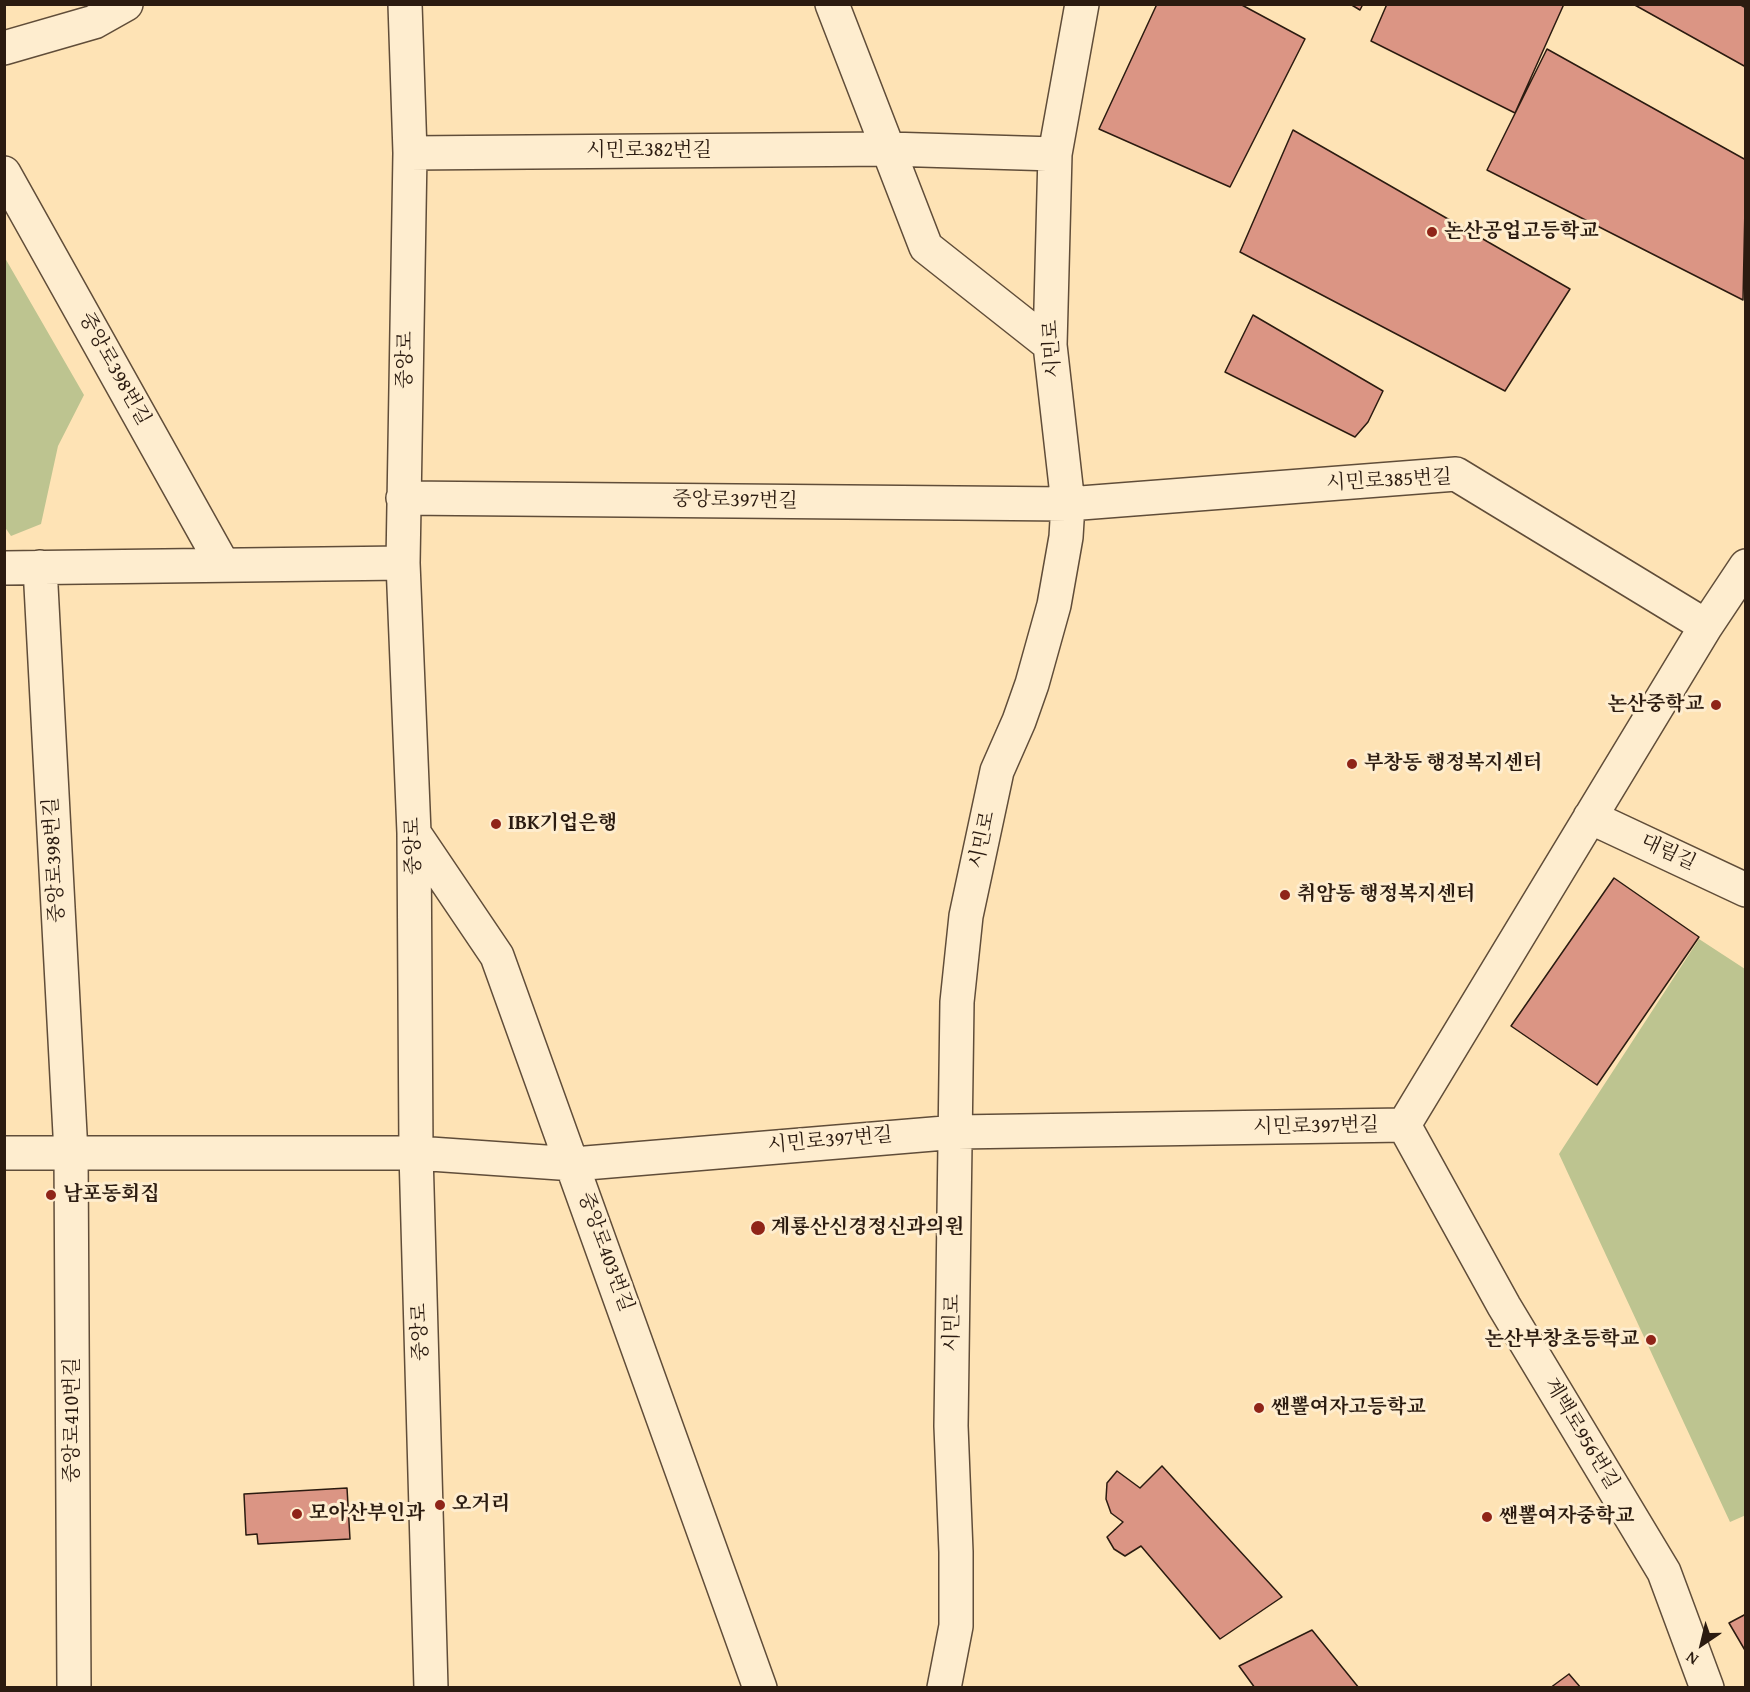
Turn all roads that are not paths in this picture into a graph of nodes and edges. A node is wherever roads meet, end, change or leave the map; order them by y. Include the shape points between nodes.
1 (126, 4) edge
2 (405, 4) edge
3 (832, 4) edge
4 (1082, 4) edge
5 (4, 48) edge
6 (888, 149) junction
7 (410, 153) junction
8 (1055, 154) junction
9 (4, 173) edge
10 (1050, 345) junction
11 (403, 498) junction
12 (1068, 504) junction
13 (403, 563) junction
14 (224, 565) junction
15 (1746, 566) edge
16 (40, 567) junction
17 (4, 568) edge
18 (1706, 626) junction
19 (1590, 817) junction
20 (414, 833) junction
21 (1746, 890) edge
22 (1404, 1125) junction
23 (957, 1132) junction
24 (4, 1153) edge
25 (71, 1153) junction
26 (416, 1153) junction
27 (574, 1164) junction
28 (74, 1688) edge
29 (431, 1688) edge
30 (760, 1688) edge
31 (944, 1688) edge
32 (1707, 1688) edge

1 - 5 street via 94,22
2 - 7 street, 중앙로
3 - 6 street
4 - 8 street, 시민로
6 - 7 street, 시민로382번길
6 - 8 street, 시민로382번길
6 - 10 street via 926,247
7 - 11 street, 중앙로
8 - 10 street, 시민로
9 - 14 street, 중앙로398번길
10 - 12 street, 시민로
11 - 12 street, 중앙로397번길
11 - 13 street, 중앙로
12 - 18 street, 시민로385번길 via 1456,474
12 - 23 street, 시민로 via 1054,605 1019,721 998,771 966,916 957,1002
13 - 14 street
13 - 20 street, 중앙로
14 - 16 street
15 - 18 street, 시민로397번길
16 - 17 street
16 - 25 street, 중앙로398번길
18 - 19 street, 시민로397번길
19 - 21 street, 대림길
19 - 22 street, 시민로397번길
20 - 26 street, 중앙로
20 - 27 street, 중앙로403번길 via 497,956
22 - 23 street, 시민로397번길
22 - 32 street, 계백로956번길 via 1504,1306 1664,1572
23 - 27 street, 시민로397번길
23 - 31 street, 시민로 via 951,1426 956,1626
24 - 25 street
25 - 26 street
25 - 28 street, 중앙로410번길
26 - 27 street, 시민로397번길
26 - 29 street, 중앙로
27 - 30 street, 중앙로403번길

